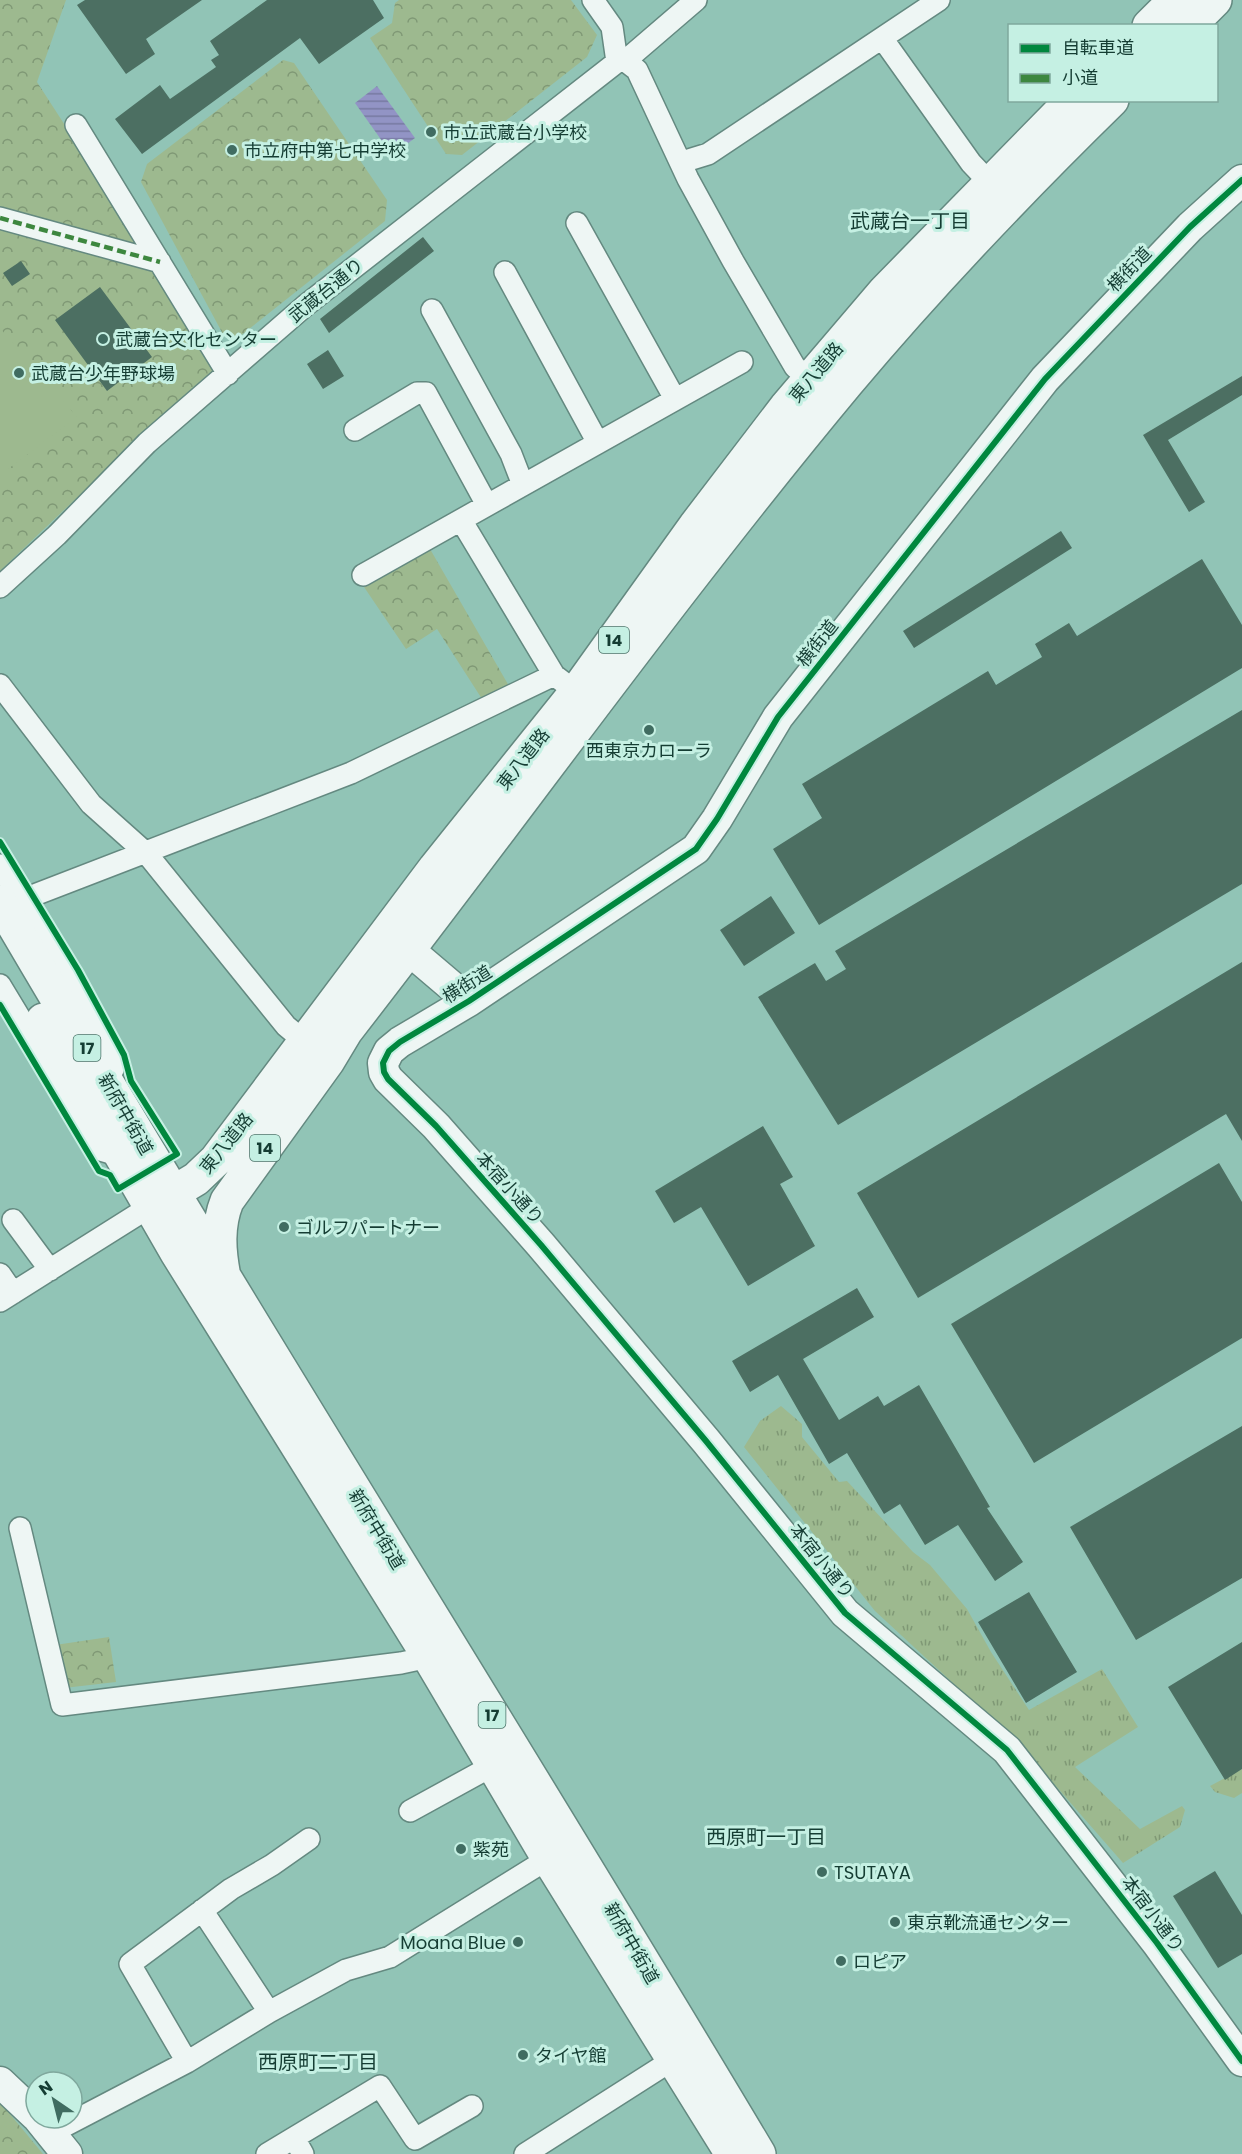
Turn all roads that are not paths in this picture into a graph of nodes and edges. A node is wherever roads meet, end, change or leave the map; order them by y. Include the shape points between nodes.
1 (593, 0) edge
2 (696, 0) edge
3 (939, 0) edge
4 (1175, 0) edge
5 (1215, 0) edge
6 (1151, 24) edge
7 (1191, 24) edge
8 (882, 38) junction
9 (621, 62) junction
10 (1070, 102) edge
11 (1110, 102) edge
12 (76, 125) dead end
13 (682, 162) junction
14 (1242, 180) edge
15 (990, 183) junction
16 (0, 218) edge
17 (577, 223) dead end
18 (971, 246) junction
19 (160, 262) junction
20 (505, 272) dead end
21 (432, 310) dead end
22 (839, 344) junction
23 (742, 362) dead end
24 (228, 374) junction
25 (810, 379) junction
26 (675, 399) junction
27 (356, 430) dead end
28 (598, 443) junction
29 (796, 447) junction
30 (523, 485) junction
31 (487, 505) junction
32 (461, 520) junction
33 (677, 550) junction
34 (363, 575) dead end
35 (0, 587) edge
36 (565, 683) junction
37 (0, 685) edge
38 (147, 854) junction
39 (0, 865) edge
40 (11, 902) edge
41 (0, 945) edge
42 (409, 950) junction
43 (0, 985) edge
44 (469, 1001) junction
45 (346, 1031) junction
46 (304, 1041) junction
47 (384, 1072) joint
48 (120, 1152) junction
49 (168, 1201) junction
50 (14, 1220) dead end
51 (50, 1270) junction
52 (0, 1274) edge
53 (224, 1277) junction
54 (7, 1297) edge
55 (20, 1528) dead end
56 (429, 1657) junction
57 (485, 1704) junction
58 (492, 1766) junction
59 (511, 1797) junction
60 (410, 1811) dead end
61 (309, 1839) dead end
62 (560, 1851) junction
63 (202, 1910) junction
64 (617, 1917) junction
65 (269, 2012) junction
66 (646, 2014) junction
67 (674, 2059) junction
68 (1242, 2061) edge
69 (187, 2062) junction
70 (0, 2082) edge
71 (24, 2106) edge
72 (472, 2106) dead end
73 (84, 2112) edge
74 (299, 2146) edge
75 (267, 2154) edge
76 (525, 2154) edge
77 (732, 2154) edge
78 (759, 2154) edge

1 - 9 street via 612,27
2 - 9 street, 武蔵台通り
3 - 8 street
4 - 6 main road
5 - 7 main road
8 - 13 street via 708,154
8 - 15 street via 971,163
9 - 13 street via 637,69
9 - 24 street, 武蔵台通り via 306,305
10 - 15 main road, 東八道路 / 14
11 - 18 main road, 東八道路 / 14
12 - 19 street
13 - 25 street via 768,322 795,367
14 - 44 street, 横街道 via 1190,227 1045,379 778,717 696,849
15 - 22 main road, 東八道路 / 14
16 - 19 street
17 - 26 street
18 - 22 main road via 903,303 848,362 837,356
18 - 29 main road, 東八道路 / 14 via 849,381
19 - 24 street
20 - 28 street
21 - 30 street via 511,454
22 - 25 main road, 東八道路 / 14
23 - 26 street
24 - 35 street, 武蔵台通り via 147,443
25 - 33 main road, 東八道路 / 14
26 - 28 street
27 - 31 street via 417,393 426,393
28 - 30 street
29 - 33 main road via 797,433 790,428 782,431 735,491
29 - 42 main road, 東八道路 / 14
30 - 31 street
31 - 32 street
32 - 34 street
32 - 36 street
33 - 36 main road, 東八道路 / 14
36 - 38 street
36 - 46 main road, 東八道路 / 14 via 435,867
37 - 38 street via 91,804
38 - 40 street
38 - 46 street via 286,1026
39 - 40 street
40 - 49 main road, 新府中街道 / 17
41 - 48 main road, 新府中街道 / 17
42 - 44 street
42 - 45 main road, 東八道路 / 14
43 - 48 street via 100,1150
44 - 47 street, 横街道 via 394,1046 383,1063
45 - 49 main road, 東八道路 / 14 via 319,1054 232,1173 212,1190
45 - 53 main road, 東八道路 / 14 via 227,1201 219,1242
46 - 49 main road, 東八道路 / 14 via 208,1169
47 - 68 street, 本宿小通り via 541,1245 845,1613 1007,1750 1157,1943
48 - 49 main road, 新府中街道 / 17
49 - 51 street
49 - 53 main road, 新府中街道 / 17
49 - 56 main road, 新府中街道 / 17 via 177,1253
50 - 51 street
51 - 54 street
52 - 54 street
53 - 57 main road, 新府中街道 / 17
55 - 56 street via 62,1705
56 - 58 main road, 新府中街道 / 17
57 - 59 main road via 533,1806 524,1808
57 - 62 main road, 新府中街道 / 17
58 - 59 main road, 新府中街道 / 17
58 - 60 street
59 - 62 main road, 新府中街道 / 17
61 - 63 street
62 - 64 main road, 新府中街道 / 17
62 - 65 street via 390,1957 346,1970
62 - 66 main road, 新府中街道 / 17
63 - 65 street
63 - 69 street via 130,1964
64 - 66 main road via 603,1903 596,1905 596,1914 625,1960
64 - 78 main road, 新府中街道 / 17
65 - 69 street
66 - 67 main road, 新府中街道 / 17
67 - 76 street
67 - 77 main road, 新府中街道 / 17
69 - 73 street
70 - 71 street
72 - 74 street via 415,2139 381,2086
74 - 75 street

